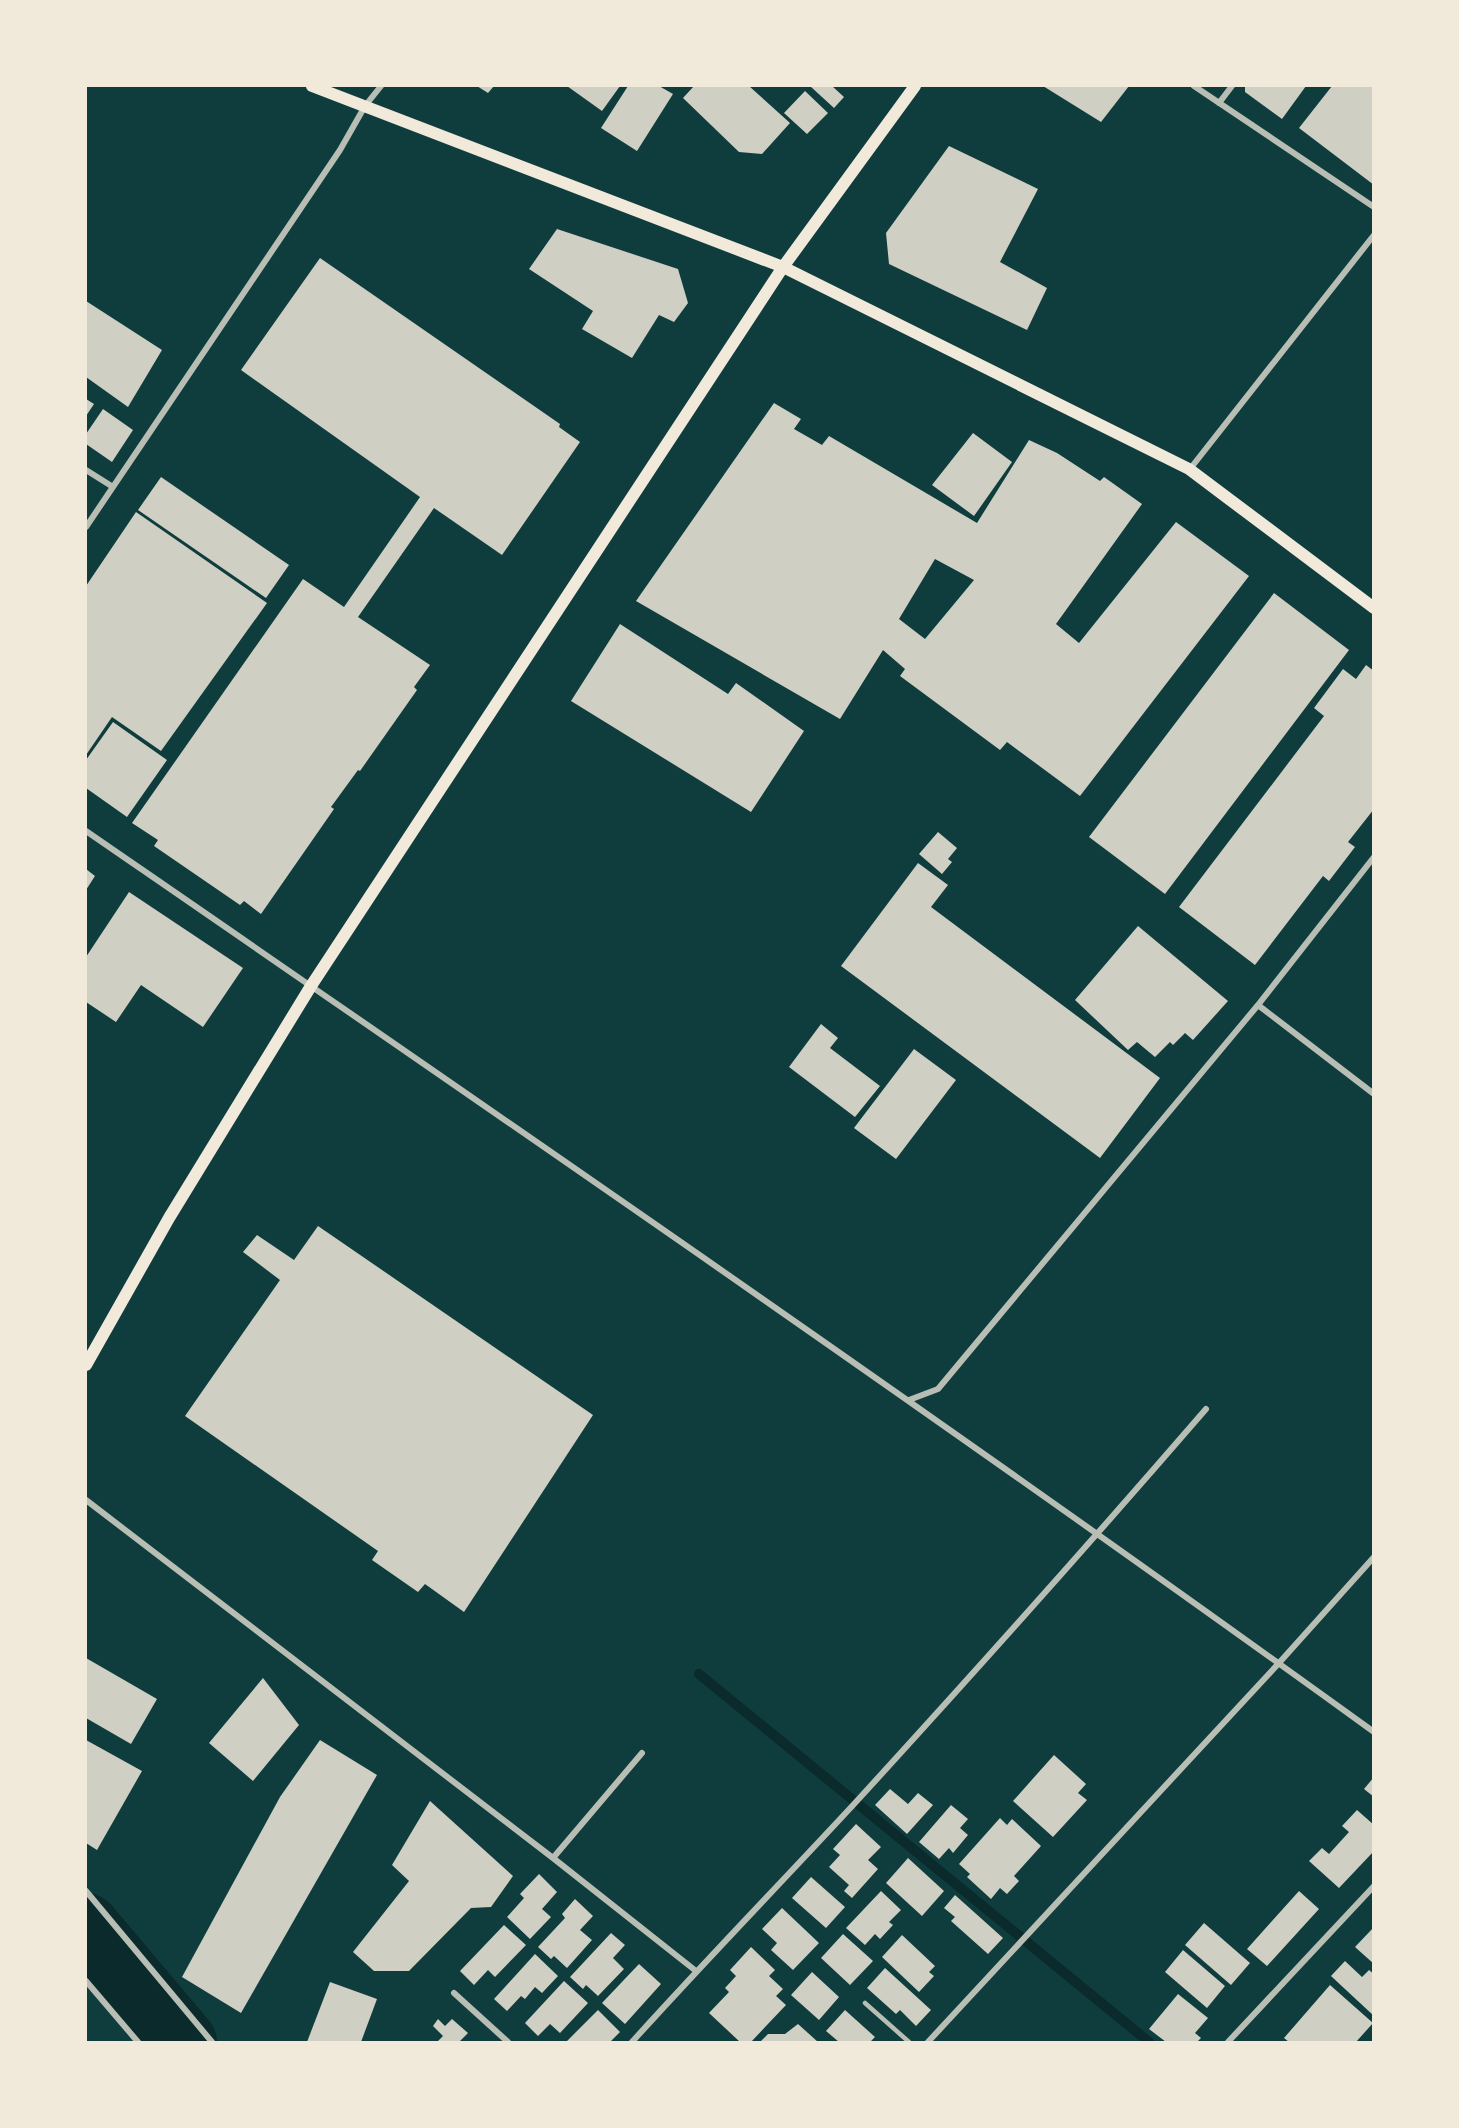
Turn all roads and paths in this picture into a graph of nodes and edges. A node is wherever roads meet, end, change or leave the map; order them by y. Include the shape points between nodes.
1 (312, 86) edge
2 (381, 86) edge
3 (915, 86) edge
4 (1194, 86) edge
5 (1232, 86) edge
6 (1220, 103) junction
7 (365, 106) junction
8 (1374, 207) edge
9 (1374, 235) edge
10 (783, 267) junction
11 (1189, 469) junction
12 (86, 470) edge
13 (113, 487) junction
14 (86, 527) edge
15 (1374, 608) edge
16 (86, 831) edge
17 (1374, 857) edge
18 (311, 986) junction
19 (1258, 1005) junction
20 (1374, 1094) edge
21 (86, 1365) edge
22 (909, 1400) junction
23 (1206, 1409) dead end
24 (86, 1500) edge
25 (1099, 1533) junction
26 (1374, 1557) edge
27 (1279, 1663) junction
28 (1374, 1732) edge
29 (642, 1753) dead end
30 (553, 1858) junction
31 (1374, 1886) edge
32 (86, 1891) edge
33 (696, 1971) junction
34 (86, 1981) edge
35 (454, 1993) dead end
36 (865, 2003) dead end
37 (138, 2043) edge
38 (212, 2043) edge
39 (508, 2043) edge
40 (632, 2043) edge
41 (909, 2043) edge
42 (927, 2043) edge
43 (1228, 2043) edge

1 - 7 main road
2 - 7 street
3 - 10 main road
4 - 6 street
5 - 6 street
6 - 8 street
7 - 10 main road
7 - 13 street
9 - 11 street
10 - 11 main road
10 - 18 main road
11 - 15 main road
12 - 13 street
13 - 14 street
16 - 18 street
17 - 19 street
18 - 21 main road
18 - 22 street
19 - 20 street
19 - 22 street via 938,1389
22 - 25 street
23 - 25 street
24 - 30 street
25 - 27 street
25 - 33 street
26 - 27 street
27 - 28 street
27 - 42 street
29 - 30 street
30 - 33 street
31 - 43 street
32 - 38 street
33 - 40 street
34 - 37 street
35 - 39 street
36 - 41 lane

